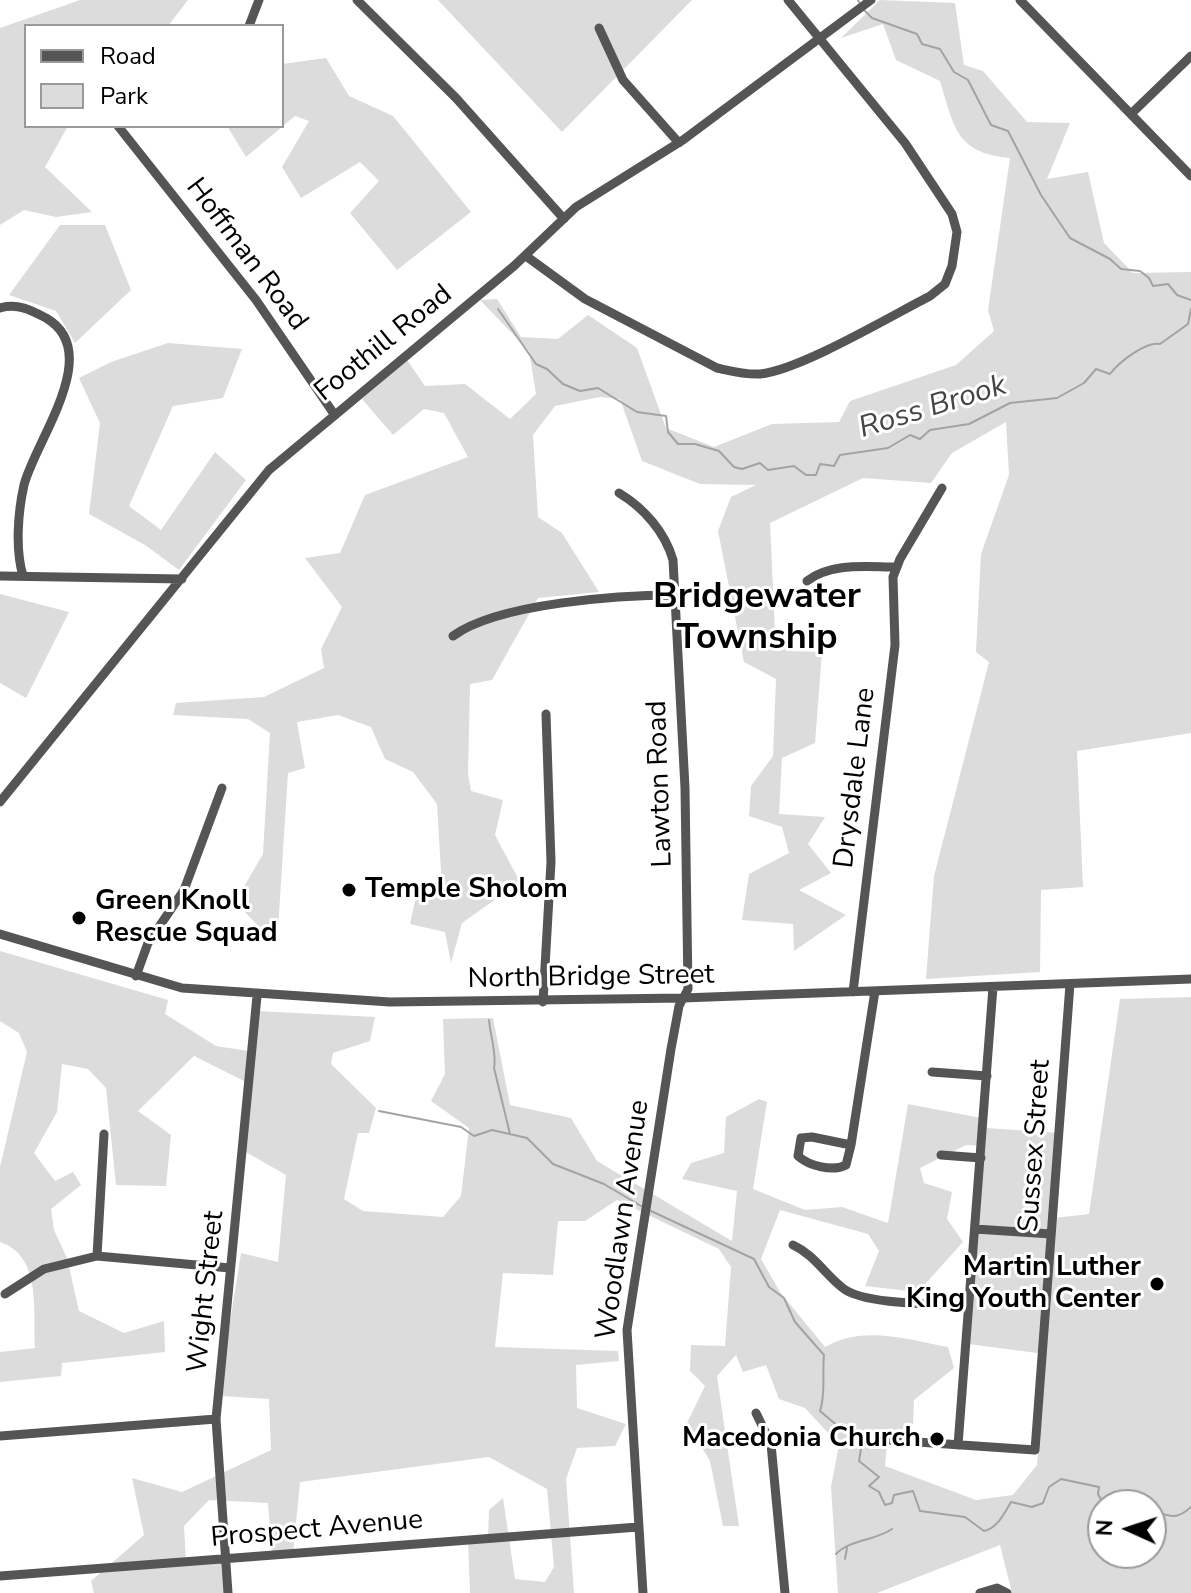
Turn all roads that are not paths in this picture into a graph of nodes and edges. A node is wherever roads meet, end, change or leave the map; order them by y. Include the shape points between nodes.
1 (259, 0) edge
2 (357, 0) edge
3 (788, 0) edge
4 (871, 0) edge
5 (1020, 0) edge
6 (250, 24) edge
7 (599, 28) dead end
8 (821, 38) junction
9 (1191, 56) edge
10 (1132, 113) junction
11 (120, 128) edge
12 (679, 143) junction
13 (1191, 176) edge
14 (564, 219) junction
15 (526, 256) junction
16 (0, 308) edge
17 (334, 414) junction
18 (942, 488) dead end
19 (619, 493) dead end
20 (896, 567) junction
21 (0, 576) edge
22 (23, 576) junction
23 (182, 579) junction
24 (807, 581) dead end
25 (677, 595) junction
26 (453, 636) dead end
27 (546, 714) dead end
28 (222, 788) dead end
29 (0, 802) edge
30 (0, 934) edge
31 (136, 976) junction
32 (1191, 979) edge
33 (1070, 984) junction
34 (993, 987) junction
35 (875, 991) junction
36 (853, 992) junction
37 (257, 996) junction
38 (683, 998) junction
39 (543, 1002) junction
40 (932, 1072) dead end
41 (987, 1076) junction
42 (104, 1134) dead end
43 (851, 1145) junction
44 (941, 1155) dead end
45 (981, 1158) junction
46 (975, 1229) junction
47 (1051, 1234) junction
48 (793, 1245) dead end
49 (97, 1256) junction
50 (230, 1268) junction
51 (5, 1294) dead end
52 (968, 1306) junction
53 (756, 1413) dead end
54 (216, 1419) junction
55 (0, 1436) edge
56 (888, 1440) dead end
57 (958, 1445) junction
58 (638, 1527) junction
59 (225, 1560) junction
60 (0, 1576) edge
61 (228, 1593) edge
62 (643, 1593) edge
63 (785, 1593) edge
64 (980, 1593) edge
65 (1007, 1593) edge

1 - 6 street
2 - 14 street via 456,98
3 - 8 street
4 - 8 street, Foothill Road
5 - 10 street
7 - 12 street via 623,80
8 - 12 street, Foothill Road
8 - 15 street via 905,143 952,214 957,232 952,266 945,284 930,296 773,371 736,373 603,309
9 - 10 street
10 - 13 street
11 - 17 street, Hoffman Road via 256,300
12 - 14 street, Foothill Road via 589,197
14 - 15 street, Foothill Road
15 - 17 street, Foothill Road
16 - 22 street via 26,308 55,324 68,348 67,377 56,413 23,488
17 - 23 street, Foothill Road via 269,470
18 - 20 street, Drysdale Lane
19 - 25 street, Lawton Road via 662,533 673,560
20 - 24 street via 829,570
20 - 36 street, Drysdale Lane via 895,645
21 - 22 street
22 - 23 street
23 - 29 street, Foothill Road
25 - 26 street via 521,610 480,619
25 - 38 street, Lawton Road via 688,986
27 - 39 street via 551,862
28 - 31 street via 184,890 148,943
30 - 31 street, North Bridge Street
31 - 37 street, North Bridge Street via 182,988
32 - 33 street, North Bridge Street
33 - 34 street, North Bridge Street
33 - 47 street, Sussex Street
34 - 35 street, North Bridge Street
34 - 41 street
35 - 36 street, North Bridge Street
35 - 43 street
36 - 38 street, North Bridge Street
37 - 39 street, North Bridge Street
37 - 50 street, Wight Street
38 - 39 street, North Bridge Street
38 - 58 street, Woodlawn Avenue via 627,1330
40 - 41 street
41 - 45 street
42 - 49 street
43 - 43 street via 805,1137 798,1156 808,1163 842,1168
44 - 45 street
45 - 46 street
46 - 47 street
46 - 52 street
47 - 57 street, Sussex Street via 1035,1450
48 - 52 street via 809,1252 847,1292
49 - 50 street
49 - 51 street via 44,1269
50 - 54 street, Wight Street
52 - 57 street
53 - 63 street via 771,1444
54 - 55 street
54 - 59 street, Wight Street
56 - 57 street
58 - 59 street, Prospect Avenue
58 - 62 street, Woodlawn Avenue
59 - 60 street, Prospect Avenue
59 - 61 street, Wight Street
64 - 65 street via 997,1588

